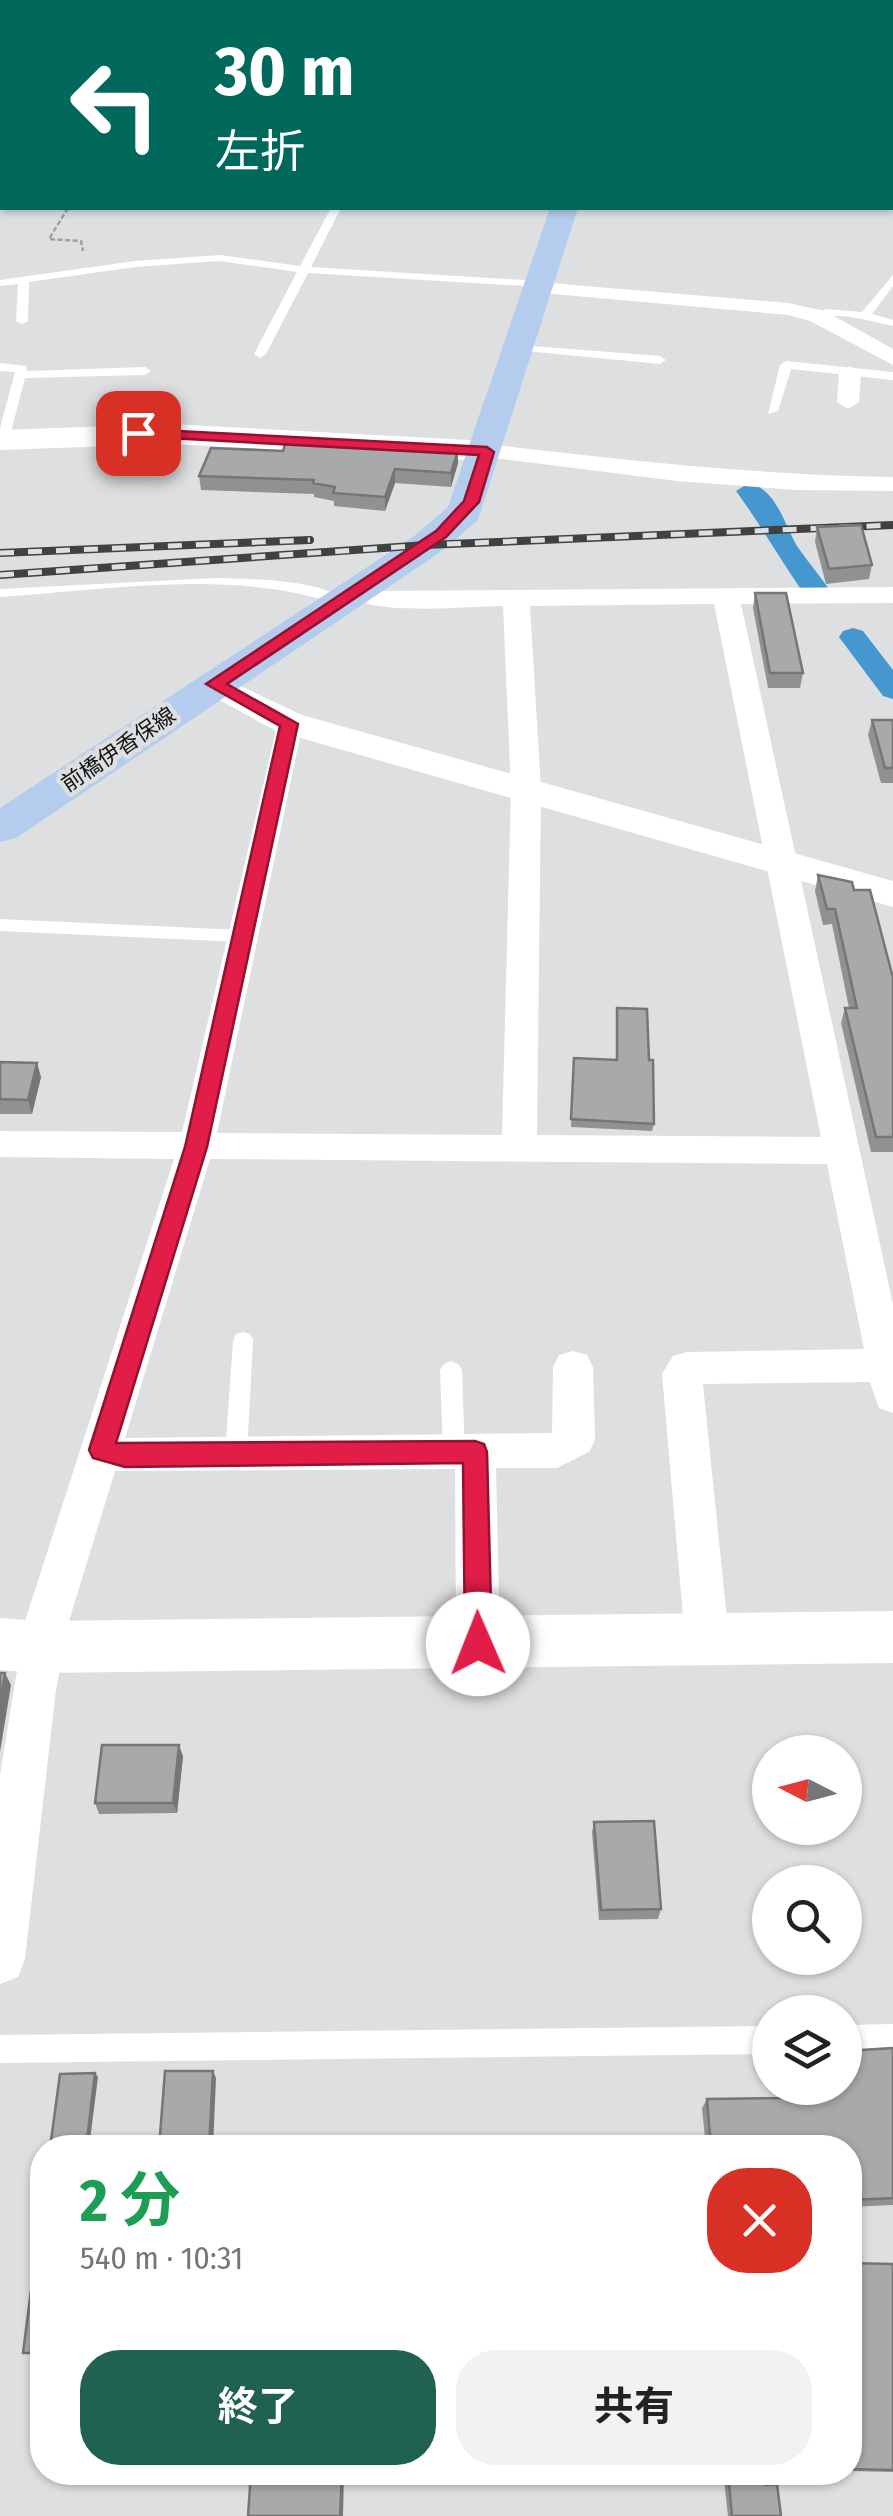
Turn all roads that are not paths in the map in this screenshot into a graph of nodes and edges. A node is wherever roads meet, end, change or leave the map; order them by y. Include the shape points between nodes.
1 (335, 210) edge
2 (563, 210) edge
3 (304, 269) junction
4 (893, 278) edge
5 (24, 281) junction
6 (0, 284) edge
7 (539, 286) junction
8 (817, 316) junction
9 (865, 316) junction
10 (22, 321) dead end
11 (893, 322) edge
12 (520, 348) junction
13 (260, 354) dead end
14 (893, 358) edge
15 (660, 360) dead end
16 (0, 367) edge
17 (146, 372) dead end
18 (850, 373) junction
19 (20, 374) junction
20 (893, 376) edge
21 (848, 402) dead end
22 (772, 411) dead end
23 (2, 440) edge
24 (487, 452) junction
25 (893, 484) edge
26 (0, 593) edge
27 (893, 595) edge
28 (347, 596) junction
29 (726, 596) junction
30 (516, 597) junction
31 (215, 684) junction
32 (290, 724) junction
33 (526, 788) junction
34 (0, 828) edge
35 (781, 862) junction
36 (893, 894) edge
37 (0, 925) edge
38 (241, 936) junction
39 (0, 1144) edge
40 (196, 1147) junction
41 (519, 1148) junction
42 (840, 1151) junction
43 (243, 1340) dead end
44 (573, 1367) dead end
45 (451, 1370) dead end
46 (890, 1380) edge
47 (102, 1450) junction
48 (465, 1452) junction
49 (236, 1455) junction
50 (893, 1637) edge
51 (707, 1640) junction
52 (478, 1644) junction
53 (21, 1646) edge
54 (0, 1959) edge
55 (893, 2038) edge
56 (862, 2039) edge
57 (752, 2040) edge
58 (0, 2049) edge

1 - 3 lane
2 - 7 main road, 前橋伊香保線
3 - 5 lane via 212,258
3 - 7 lane
3 - 13 lane
4 - 9 lane
5 - 6 lane
5 - 10 lane
7 - 8 street
7 - 12 main road, 前橋伊香保線
8 - 9 lane
8 - 14 street
9 - 11 lane
12 - 15 lane
12 - 24 main road, 前橋伊香保線
16 - 19 lane via 18,368
17 - 19 lane
18 - 20 lane
18 - 21 street
18 - 22 lane via 786,365
19 - 23 lane
23 - 24 main road via 154,433
24 - 25 street via 678,474
24 - 28 main road, 前橋伊香保線 via 472,502 459,519
26 - 28 lane via 195,580
27 - 29 street
28 - 30 street
28 - 31 main road, 前橋伊香保線
29 - 30 street
29 - 35 street
30 - 33 street
31 - 32 street
31 - 34 main road, 前橋伊香保線
32 - 33 street
32 - 38 street
33 - 35 street
33 - 41 street
35 - 36 street
35 - 42 street
37 - 38 lane
38 - 40 street
39 - 40 street
40 - 41 street
40 - 47 street
41 - 42 street
42 - 46 street
43 - 49 lane
44 - 48 street via 575,1440 556,1450
45 - 48 lane
46 - 51 street via 698,1368 682,1374
47 - 49 street via 125,1456
47 - 53 street
48 - 49 street
48 - 52 street
50 - 51 street
51 - 52 street
52 - 53 street
53 - 54 street
55 - 56 lane
57 - 58 lane

